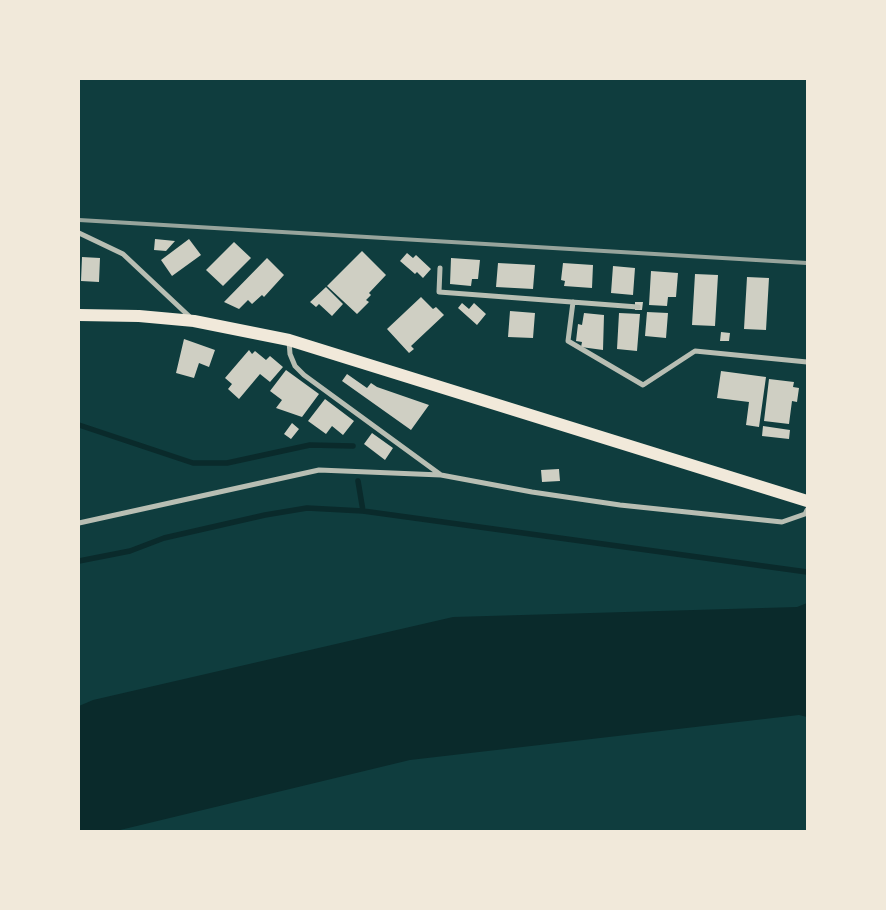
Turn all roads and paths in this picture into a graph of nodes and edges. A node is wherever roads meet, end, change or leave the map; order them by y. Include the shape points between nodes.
1 (79, 233) edge
2 (440, 268) dead end
3 (573, 302) junction
4 (638, 307) dead end
5 (79, 314) edge
6 (194, 321) junction
7 (289, 340) junction
8 (807, 362) edge
9 (441, 475) junction
10 (807, 501) edge
11 (807, 510) edge
12 (79, 523) edge

1 - 6 street via 123,254
2 - 3 street via 439,292
3 - 4 street
3 - 8 street via 568,341 643,385 695,351
5 - 6 main road
6 - 7 main road
7 - 9 street via 295,366 304,375
7 - 10 main road
9 - 11 street via 620,505 782,522 805,514
9 - 12 street via 319,470

